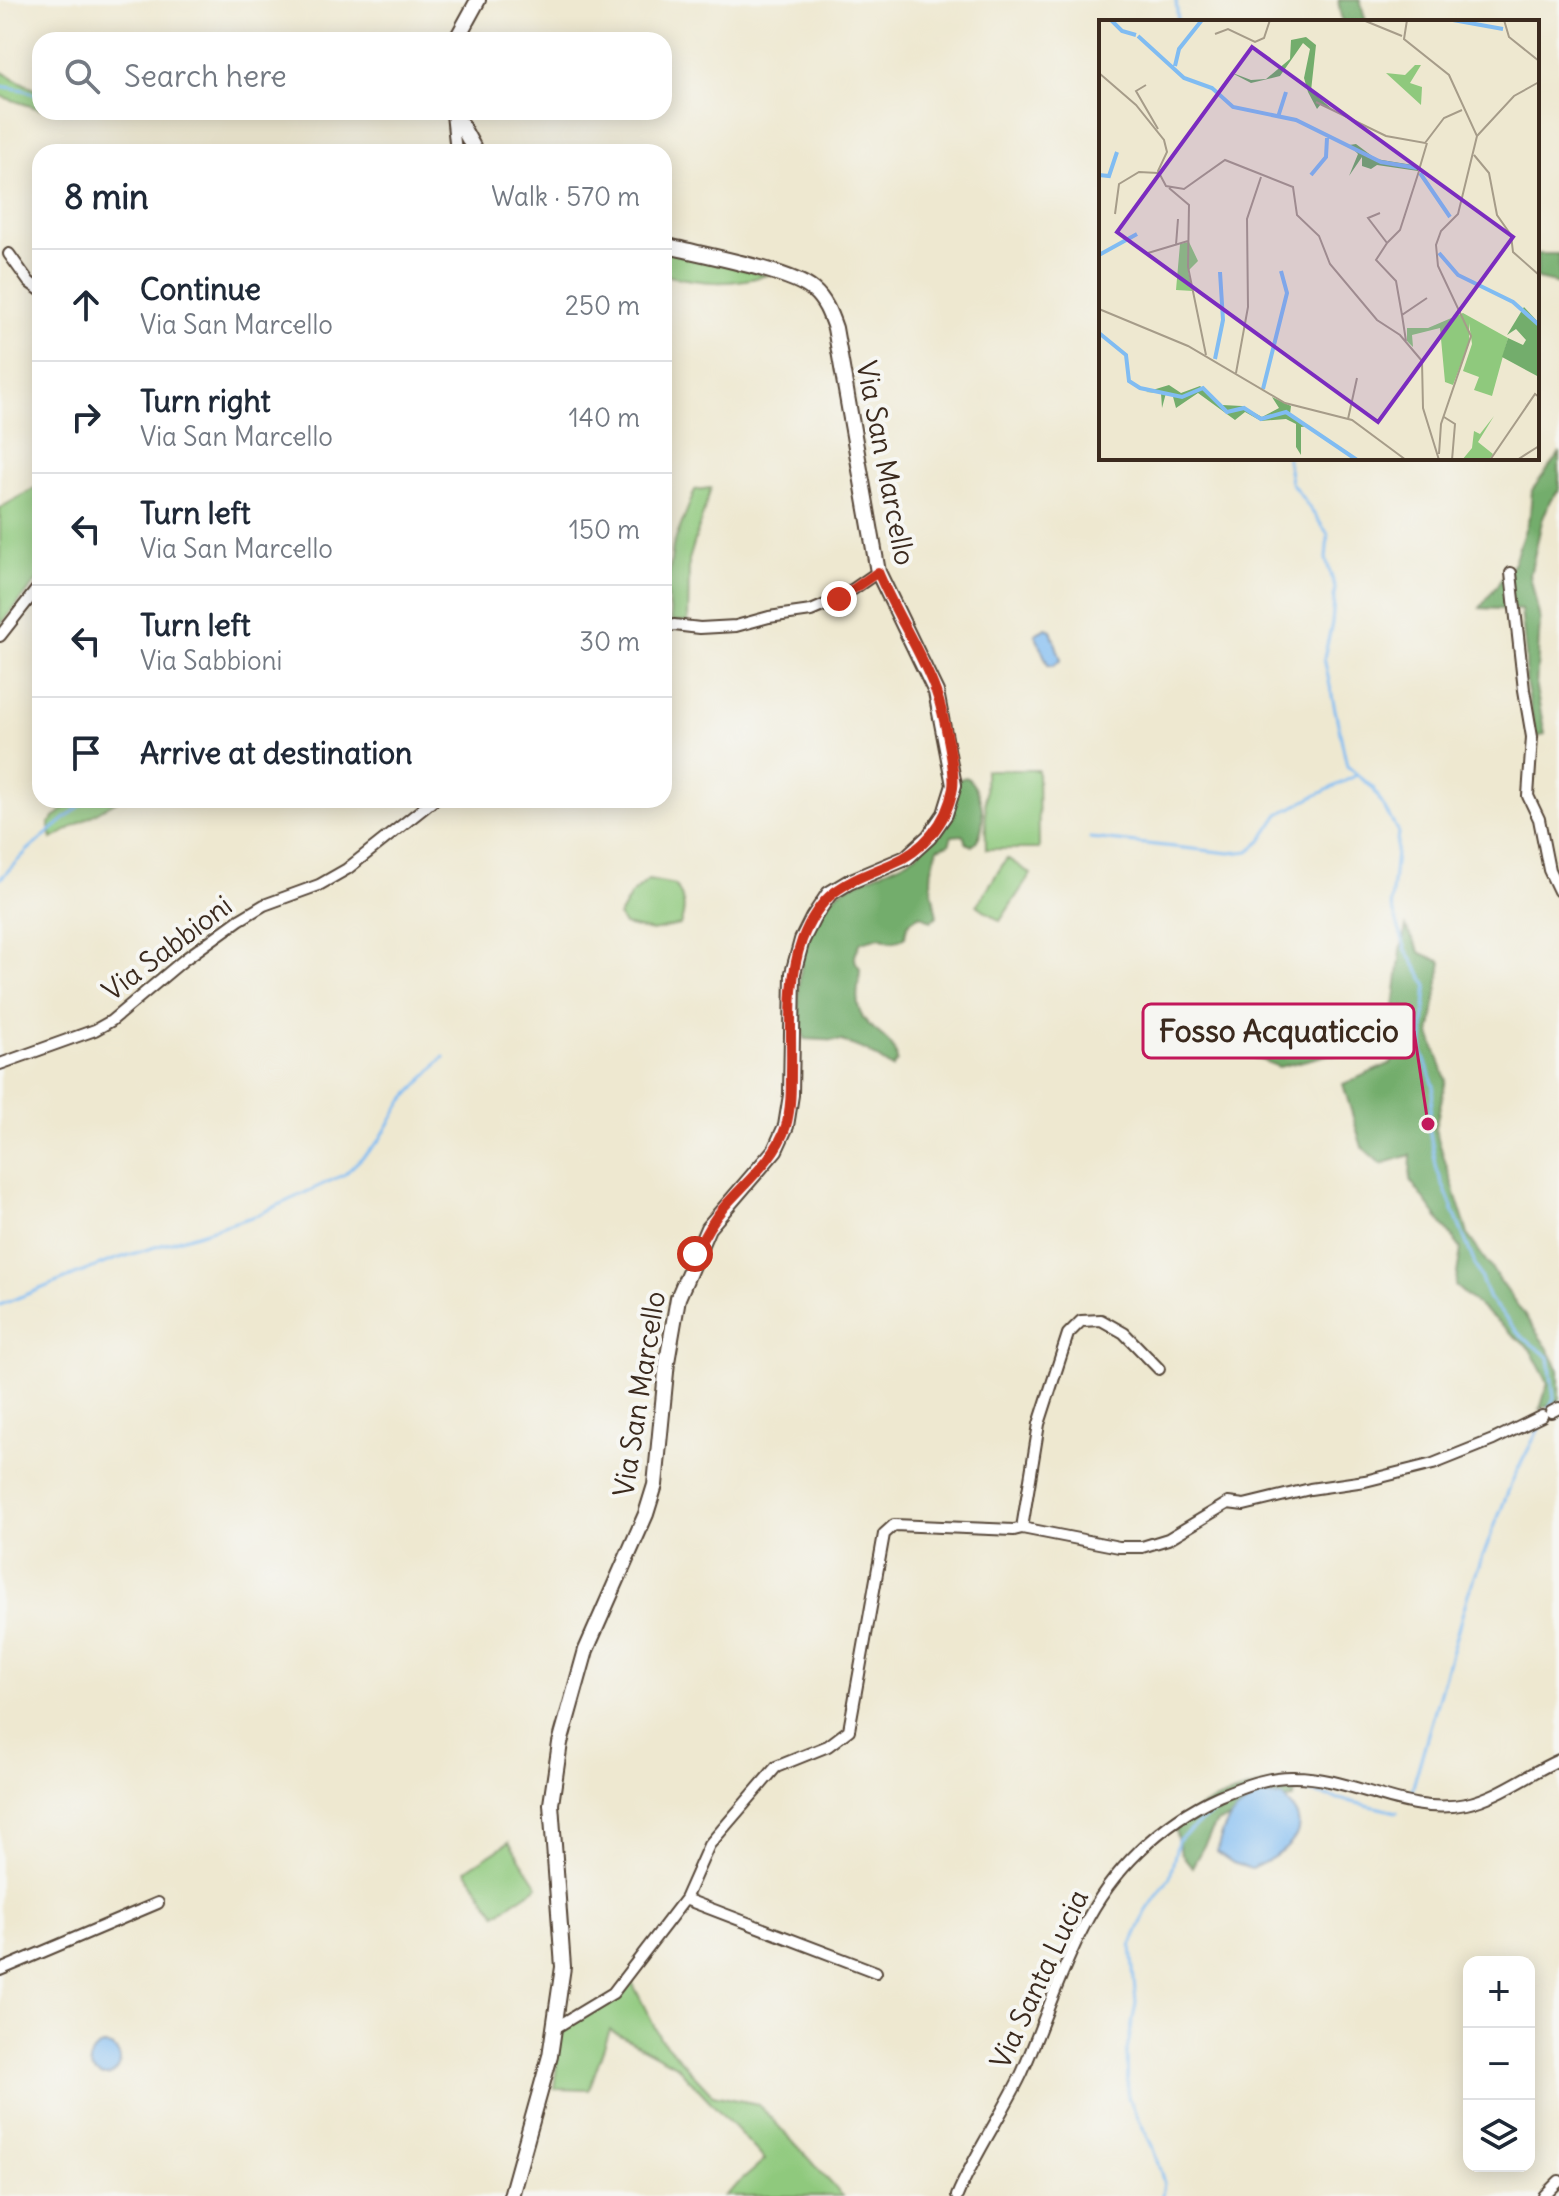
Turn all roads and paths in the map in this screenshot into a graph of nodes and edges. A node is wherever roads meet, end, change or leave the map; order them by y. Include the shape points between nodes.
1 (478, 0) edge
2 (460, 32) edge
3 (454, 120) edge
4 (458, 120) edge
5 (455, 144) edge
6 (471, 144) edge
7 (672, 247) edge
8 (9, 254) dead end
9 (32, 284) edge
10 (878, 572) junction
11 (1511, 573) dead end
12 (32, 595) edge
13 (672, 626) edge
14 (0, 636) edge
15 (424, 808) edge
16 (1559, 891) edge
17 (0, 1064) edge
18 (1159, 1369) dead end
19 (1551, 1412) edge
20 (1022, 1528) junction
21 (1559, 1760) edge
22 (685, 1899) junction
23 (158, 1903) dead end
24 (0, 1970) edge
25 (876, 1972) dead end
26 (555, 2028) junction
27 (1559, 2181) edge
28 (511, 2196) edge
29 (957, 2196) edge
30 (1544, 2196) edge

1 - 2 main road
3 - 5 street
4 - 6 main road
7 - 10 main road, Via San Marcello via 795,278 827,306
8 - 9 street
10 - 13 street via 811,611 736,626
10 - 26 main road, Via San Marcello via 936,692 954,785 945,814 929,837 906,858 829,894 813,918 793,973 786,1126 775,1150 708,1228 678,1298 655,1485 586,1650 560,1743 551,1804 563,1967
11 - 16 street via 1532,737 1528,796
12 - 14 street
15 - 17 street, Via Sabbioni via 347,869 239,920 111,1021
18 - 20 street via 1124,1333 1101,1320 1081,1321 1068,1334 1039,1424
19 - 20 street via 1433,1464 1244,1505 1228,1503 1168,1539 1142,1547
20 - 22 street via 894,1525 884,1534 849,1730 828,1746 776,1767 709,1845
21 - 29 street, Via Santa Lucia via 1492,1795 1445,1807 1411,1804 1298,1776 1274,1777 1202,1804 1170,1824 1116,1877 1082,1929 1016,2085
22 - 25 street
22 - 26 street via 613,1993
23 - 24 street
26 - 28 main road, Via San Marcello
27 - 30 street

